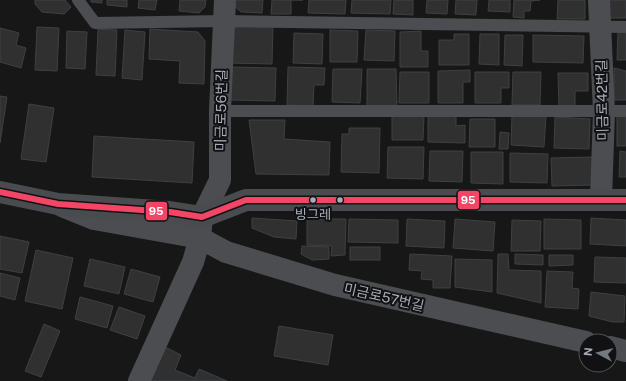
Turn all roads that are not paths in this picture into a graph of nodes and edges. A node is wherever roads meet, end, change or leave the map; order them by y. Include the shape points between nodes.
1 (78, 0) edge
2 (224, 0) edge
3 (599, 0) edge
4 (224, 21) junction
5 (626, 27) edge
6 (600, 28) junction
7 (220, 111) junction
8 (626, 111) edge
9 (604, 112) junction
10 (0, 179) edge
11 (0, 192) edge
12 (32, 199) junction
13 (601, 199) junction
14 (626, 200) edge
15 (201, 227) junction
16 (578, 340) edge
17 (139, 381) edge

1 - 4 lane via 95,23
2 - 4 street, 미금로56번길
3 - 6 street, 미금로42번길
4 - 6 lane
4 - 7 street, 미금로56번길
5 - 6 lane
6 - 9 street, 미금로42번길
7 - 9 lane
7 - 15 street, 미금로56번길 via 220,180
8 - 9 lane
9 - 13 street, 미금로42번길
10 - 12 street
11 - 12 street
12 - 15 street via 58,204 170,212
13 - 14 street
13 - 15 street via 246,200
15 - 16 street, 미금로57번길 via 226,252 335,286
15 - 17 street, 미금로56번길 via 193,262

